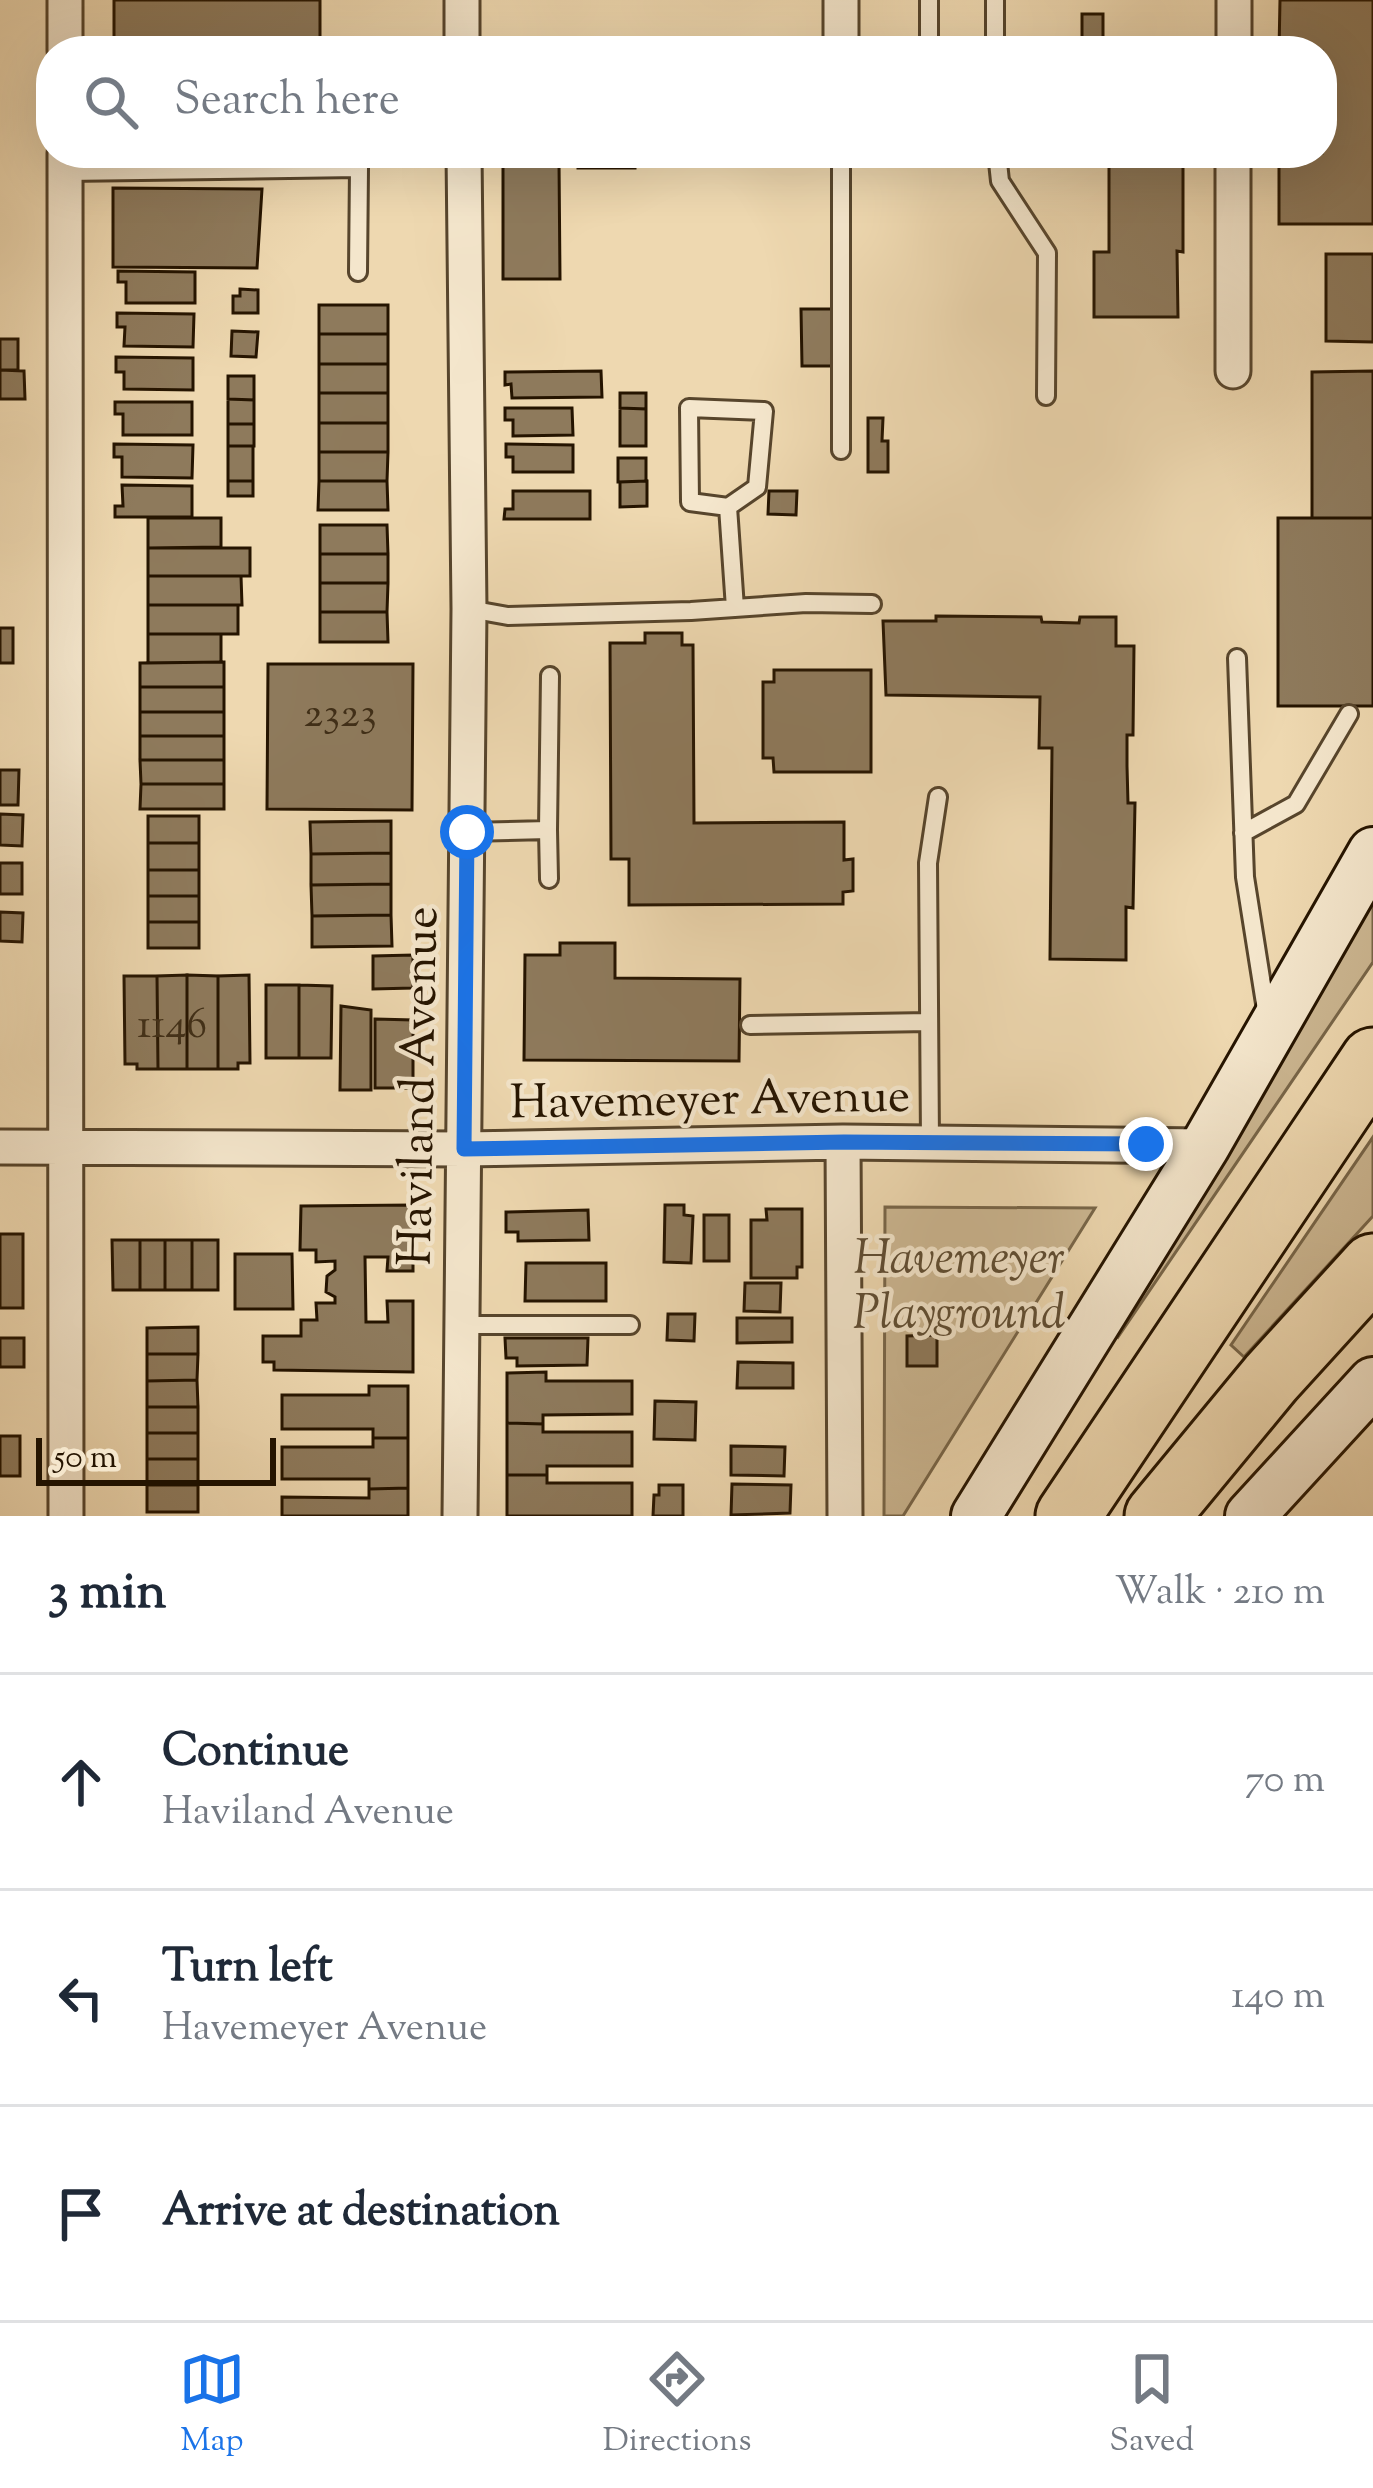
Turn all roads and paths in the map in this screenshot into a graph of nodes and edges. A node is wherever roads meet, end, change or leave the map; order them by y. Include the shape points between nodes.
1 (64, 0) edge
2 (462, 0) edge
3 (841, 0) edge
4 (929, 0) edge
5 (995, 0) edge
6 (1234, 0) edge
7 (64, 36) edge
8 (463, 36) edge
9 (841, 36) edge
10 (928, 36) edge
11 (995, 36) edge
12 (1234, 36) edge
13 (65, 168) edge
14 (359, 168) edge
15 (464, 168) edge
16 (841, 168) edge
17 (999, 168) edge
18 (1234, 168) edge
19 (358, 272) dead end
20 (1233, 371) dead end
21 (1046, 396) dead end
22 (841, 450) dead end
23 (728, 508) junction
24 (872, 604) dead end
25 (735, 608) junction
26 (469, 609) junction
27 (1237, 658) dead end
28 (550, 676) dead end
29 (1349, 714) dead end
30 (938, 797) dead end
31 (548, 830) junction
32 (467, 832) junction
33 (1243, 833) junction
34 (1373, 852) edge
35 (549, 879) dead end
36 (929, 1022) junction
37 (750, 1025) dead end
38 (1271, 1035) junction
39 (1373, 1060) edge
40 (844, 1142) junction
41 (930, 1142) junction
42 (1205, 1146) junction
43 (0, 1147) edge
44 (66, 1147) junction
45 (464, 1149) junction
46 (1373, 1266) edge
47 (1373, 1320) edge
48 (462, 1325) junction
49 (630, 1325) dead end
50 (1373, 1382) edge
51 (66, 1516) edge
52 (460, 1516) edge
53 (844, 1516) edge
54 (976, 1516) edge
55 (1069, 1516) edge
56 (1157, 1516) edge
57 (1170, 1516) edge
58 (1250, 1516) edge

1 - 7 street
2 - 8 street
3 - 9 street
4 - 10 lane
5 - 11 lane
6 - 12 street
13 - 44 street
14 - 19 lane
15 - 26 street, Haviland Avenue
16 - 22 lane
17 - 21 lane via 1047,253
18 - 20 street
23 - 23 lane via 690,502 689,408 764,411 757,487
23 - 25 lane
24 - 25 lane
25 - 26 lane via 508,616
26 - 32 street, Haviland Avenue
27 - 33 lane
28 - 31 lane
29 - 33 lane via 1296,804
30 - 36 lane via 928,863
31 - 32 lane
31 - 35 lane
32 - 45 street, Haviland Avenue
33 - 38 lane
34 - 38 main road
36 - 37 lane
36 - 41 lane
38 - 42 main road
39 - 55 highway
40 - 41 street, Havemeyer Avenue
40 - 45 street, Havemeyer Avenue
40 - 53 street
41 - 42 street, Havemeyer Avenue
42 - 54 main road
43 - 44 street, Havemeyer Avenue
44 - 45 street, Havemeyer Avenue
44 - 51 street
45 - 48 street, Haviland Avenue
46 - 56 highway
47 - 57 highway
48 - 49 lane
48 - 52 street, Haviland Avenue
50 - 58 main road

